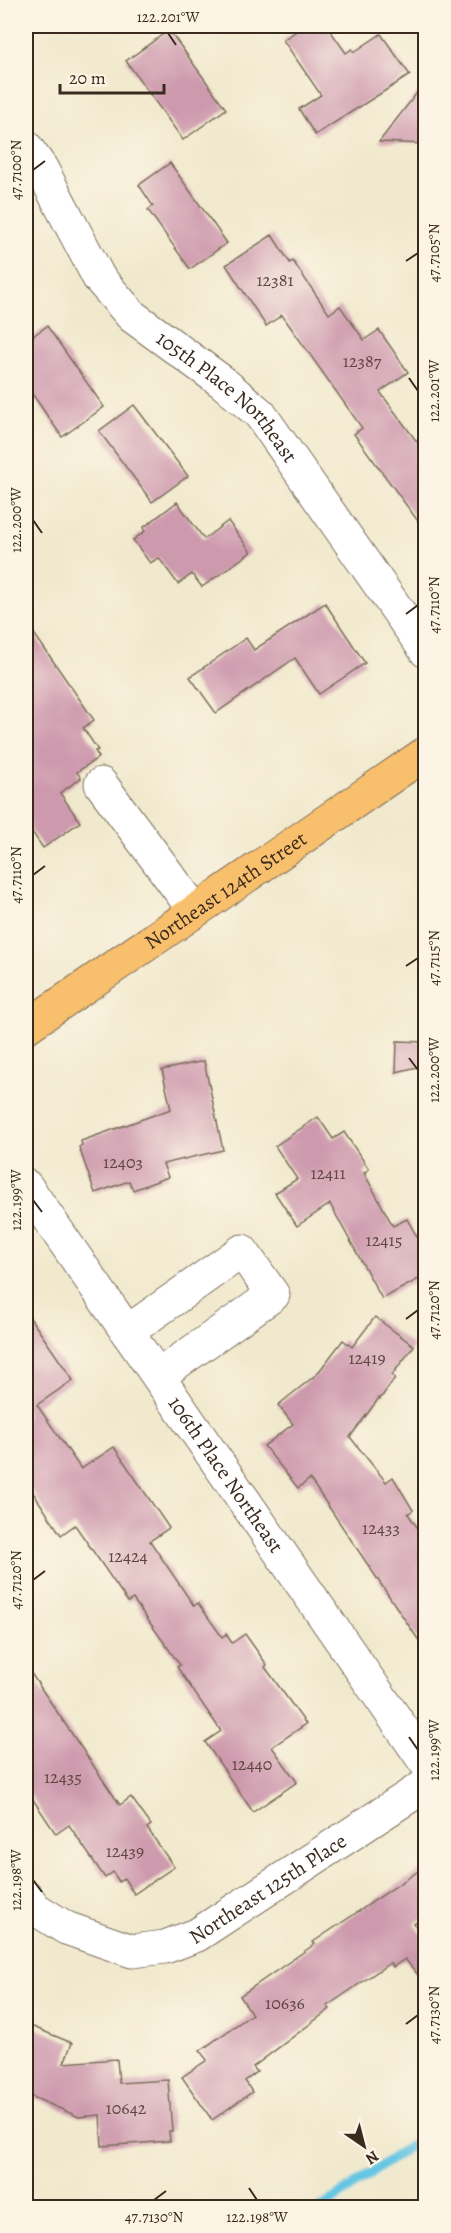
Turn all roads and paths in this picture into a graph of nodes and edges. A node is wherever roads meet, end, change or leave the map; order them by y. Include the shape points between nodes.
1 (26, 147) edge
2 (426, 651) edge
3 (426, 753) edge
4 (101, 784) dead end
5 (195, 910) junction
6 (26, 1027) edge
7 (26, 1186) edge
8 (127, 1332) junction
9 (158, 1376) junction
10 (426, 1763) edge
11 (426, 1785) edge
12 (26, 1896) edge

1 - 2 street, 105th Place Northeast via 99,278 132,316 260,414
3 - 5 main road, Northeast 124th Street
4 - 5 street
5 - 6 main road, Northeast 124th Street
7 - 8 street, 106th Place Northeast
8 - 9 street, 106th Place Northeast
8 - 9 street via 242,1251 255,1268 273,1295
9 - 10 street, 106th Place Northeast
11 - 12 street, Northeast 125th Place via 197,1935 165,1947 132,1951 66,1928 34,1908

